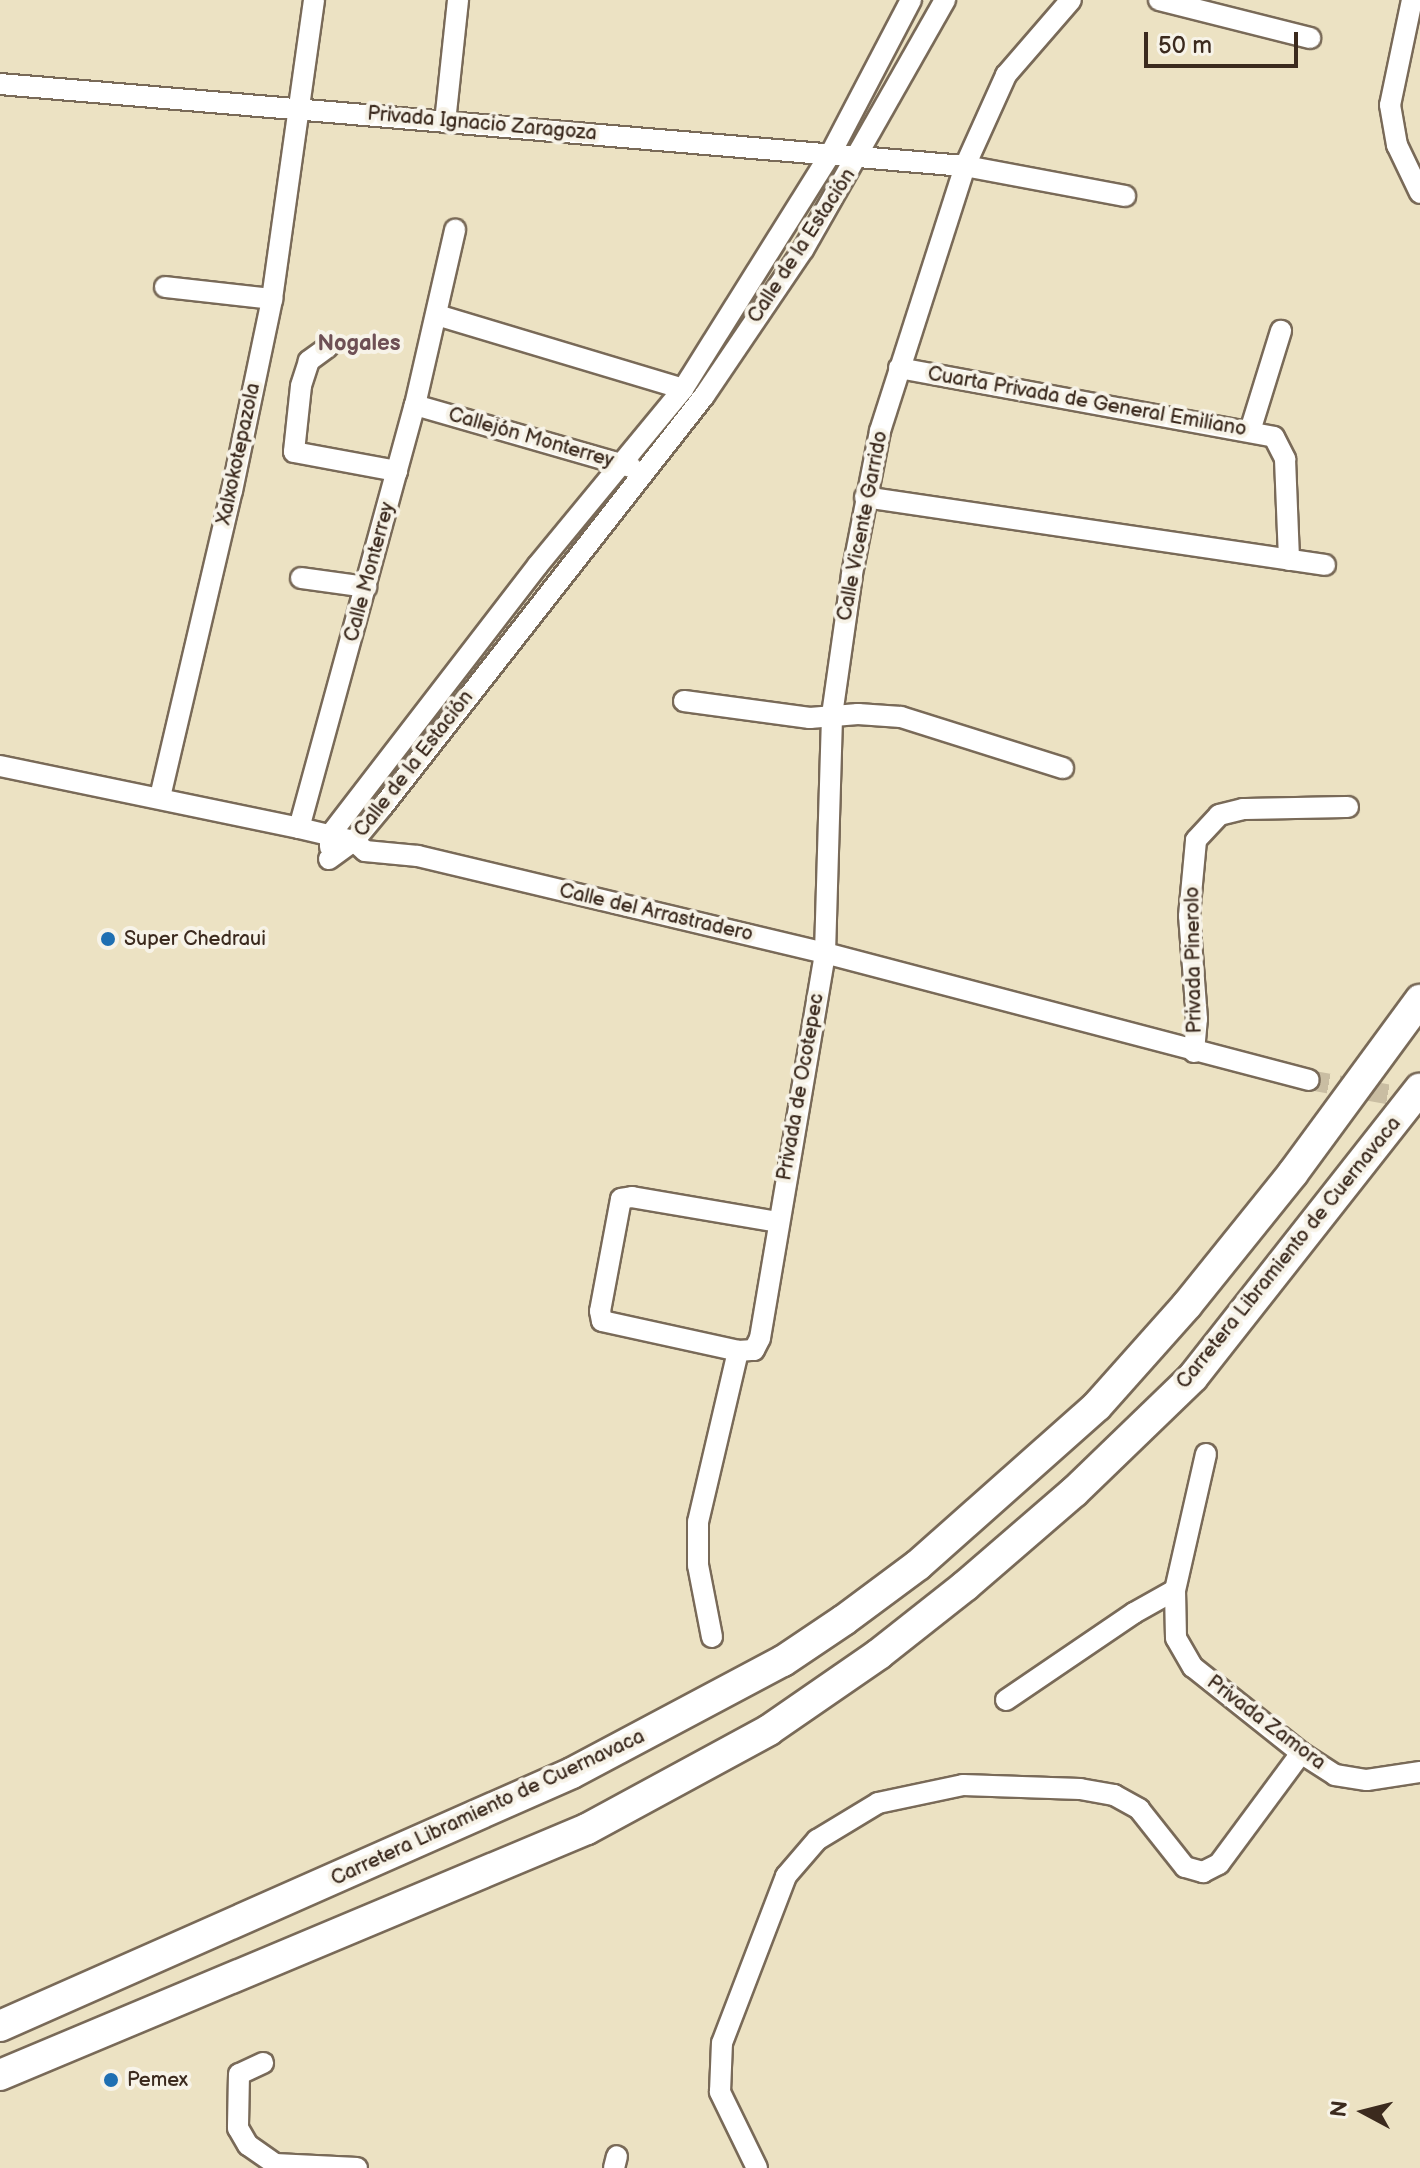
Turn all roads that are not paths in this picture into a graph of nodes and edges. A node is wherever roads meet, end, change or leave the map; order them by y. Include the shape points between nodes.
1 (314, 0) edge
2 (458, 0) edge
3 (911, 0) edge
4 (945, 0) edge
5 (1071, 0) edge
6 (1159, 0) edge
7 (1412, 0) edge
8 (1310, 38) dead end
9 (0, 84) edge
10 (301, 107) junction
11 (445, 122) junction
12 (831, 153) junction
13 (858, 158) junction
14 (965, 166) junction
15 (1420, 193) edge
16 (1125, 196) dead end
17 (455, 230) dead end
18 (165, 287) dead end
19 (272, 299) junction
20 (437, 315) junction
21 (1281, 331) dead end
22 (328, 347) dead end
23 (899, 368) junction
24 (683, 389) junction
25 (415, 405) junction
26 (1250, 431) junction
27 (622, 464) junction
28 (397, 471) junction
29 (647, 471) junction
30 (865, 497) junction
31 (1289, 560) junction
32 (1325, 565) dead end
33 (301, 578) dead end
34 (366, 587) junction
35 (684, 701) dead end
36 (832, 715) junction
37 (0, 766) edge
38 (1063, 768) dead end
39 (160, 797) junction
40 (1348, 807) dead end
41 (299, 828) junction
42 (330, 835) junction
43 (354, 841) junction
44 (825, 953) junction
45 (1420, 1000) edge
46 (1194, 1052) junction
47 (1309, 1080) tunnel mouth
48 (1420, 1089) edge
49 (778, 1222) junction
50 (738, 1351) junction
51 (1206, 1454) dead end
52 (1175, 1590) junction
53 (712, 1637) dead end
54 (1006, 1700) dead end
55 (1301, 1753) junction
56 (1420, 1772) edge
57 (0, 2026) edge
58 (263, 2063) dead end
59 (0, 2075) edge
60 (357, 2168) edge
61 (757, 2168) edge

1 - 10 street, Xalxokotepazola
2 - 11 street
3 - 12 street, Calle de la Estación
4 - 13 street, Calle de la Estación
5 - 14 street, Calle Vicente Garrido via 1006,75
6 - 8 street
7 - 15 street via 1390,105 1397,145
9 - 10 street, Privada Ignacio Zaragoza
10 - 11 street, Privada Ignacio Zaragoza
10 - 19 street, Xalxokotepazola
11 - 12 street, Privada Ignacio Zaragoza
12 - 13 street, Privada Ignacio Zaragoza
12 - 24 street, Calle de la Estación
13 - 14 street, Privada Ignacio Zaragoza
13 - 29 street, Calle de la Estación via 803,250
14 - 16 street, Privada Ignacio Zaragoza
14 - 23 street, Calle Vicente Garrido
17 - 20 street, Calle Monterrey
18 - 19 street
19 - 39 street, Xalxokotepazola
20 - 24 street
20 - 25 street, Calle Monterrey
21 - 26 street
22 - 28 street via 309,361 294,452
23 - 26 street, Cuarta Privada de General Emiliano
23 - 30 street, Calle Vicente Garrido
24 - 27 street, Calle de la Estación
25 - 27 street, Callejón Monterrey
25 - 28 street, Calle Monterrey
26 - 31 street, Cuarta Privada de General Emiliano via 1274,437 1285,459
27 - 29 street, Callejón Monterrey
27 - 42 street, Calle de la Estación
28 - 34 street, Calle Monterrey
29 - 43 street, Calle de la Estación
30 - 31 street
30 - 36 street, Calle Vicente Garrido
31 - 32 street
33 - 34 street
34 - 41 street, Calle Monterrey
35 - 36 street via 810,718
36 - 38 street via 901,717
36 - 44 street, Calle Vicente Garrido
37 - 39 street, Calle del Arrastradero
39 - 41 street, Calle del Arrastradero
40 - 46 street, Privada Pinerolo via 1243,809 1219,815 1196,840 1189,916 1197,1019
41 - 42 street, Calle del Arrastradero
42 - 43 street, Calle del Arrastradero
43 - 44 street, Calle del Arrastradero via 365,851 418,856
44 - 46 street, Calle del Arrastradero
44 - 49 street, Privada de Ocotepec
45 - 57 highway, Carretera Libramiento de Cuernavaca via 1293,1173 1097,1406 918,1565 844,1620 783,1661 572,1773
46 - 47 street, Calle del Arrastradero
48 - 59 highway, Carretera Libramiento de Cuernavaca via 1193,1377 1074,1492 879,1654 769,1730 587,1829
49 - 50 street, Privada de Ocotepec via 760,1338 754,1350
49 - 50 street via 632,1197 621,1199 618,1207 602,1321
50 - 53 street via 698,1522 698,1565
51 - 52 street, Privada Zamora
52 - 54 street
52 - 55 street, Privada Zamora via 1176,1638 1193,1667
55 - 56 street, Privada Zamora via 1335,1775 1356,1779
55 - 61 street via 1219,1864 1203,1872 1185,1867 1139,1809 1114,1795 1080,1789 963,1785 878,1803 817,1840 786,1876 722,2043 720,2092
58 - 60 street via 239,2074 238,2128 248,2145 275,2164

